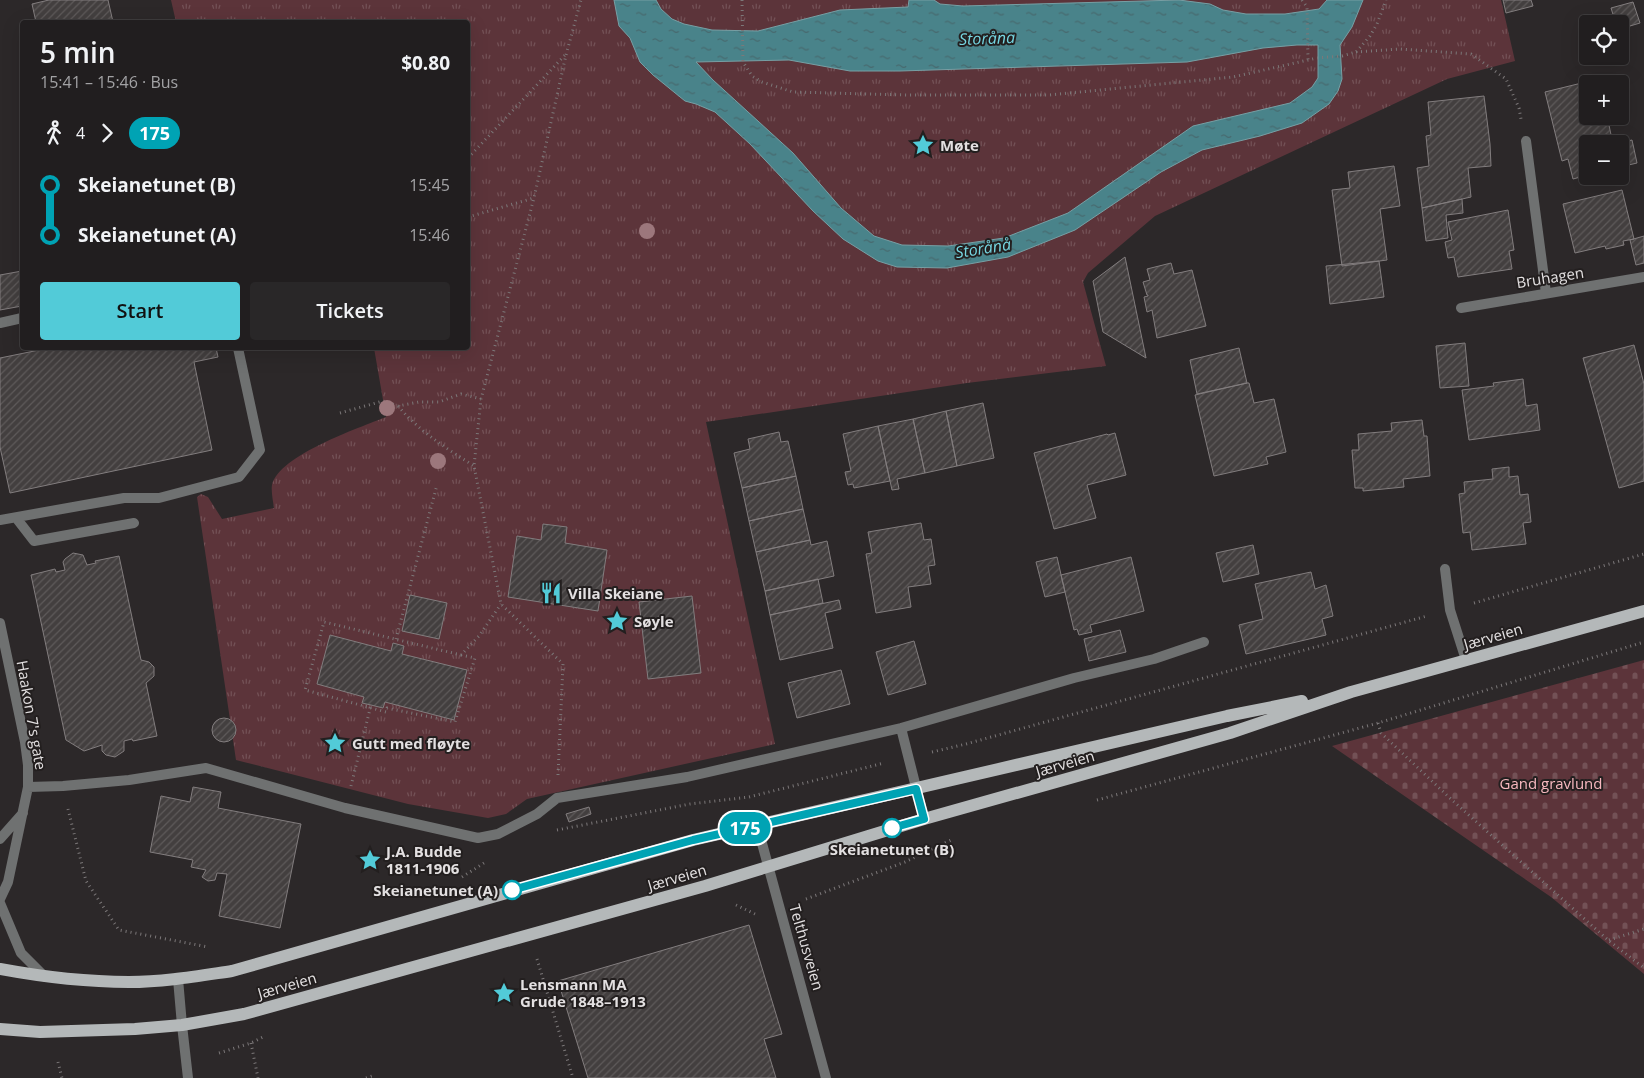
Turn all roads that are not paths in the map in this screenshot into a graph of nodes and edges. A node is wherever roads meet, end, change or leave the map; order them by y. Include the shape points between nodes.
1 (1526, 141) road end
2 (1644, 276) edge
3 (1546, 293) junction
4 (1461, 308) dead end
5 (20, 318) edge
6 (0, 323) edge
7 (238, 350) edge
8 (17, 518) junction
9 (0, 520) edge
10 (134, 523) dead end
11 (1445, 569) dead end
12 (1644, 611) edge
13 (0, 623) edge
14 (1204, 642) dead end
15 (1466, 660) junction
16 (1351, 692) junction
17 (900, 728) junction
18 (28, 787) junction
19 (916, 789) junction
20 (23, 812) junction
21 (924, 819) junction
22 (757, 825) junction
23 (0, 839) edge
24 (768, 866) junction
25 (0, 899) edge
26 (0, 903) edge
27 (0, 969) edge
28 (44, 977) junction
29 (178, 978) junction
30 (182, 1025) junction
31 (0, 1029) edge
32 (188, 1078) edge
33 (826, 1078) edge

1 - 3 street
2 - 3 street, Bruhagen
3 - 4 street, Bruhagen
5 - 6 street
7 - 8 street via 260,450 239,477 159,498 124,498
8 - 9 street
8 - 10 street via 34,541
11 - 15 street via 1450,610
12 - 15 main road, Jærveien
13 - 18 street, Haakon 7's gate via 25,742
14 - 17 street via 1154,659 1074,678
15 - 16 main road, Jærveien
16 - 19 main road, Jærveien via 1227,716
16 - 21 main road, Jærveien via 1230,733
17 - 18 street via 686,777 556,798 537,814 498,834 478,838 345,808 206,768 82,784
17 - 19 street
18 - 20 street, Haakon 7's gate
19 - 21 street
19 - 22 main road, Jærveien
20 - 23 street, Haakon 7's gate
20 - 25 street, Haakon 7's gate via 8,882
21 - 24 main road, Jærveien
22 - 24 street, Telthusveien
22 - 29 main road, Jærveien via 646,853 232,971
24 - 30 main road, Jærveien via 244,1014
24 - 33 street, Telthusveien
26 - 28 street via 21,953
27 - 28 main road, Jærveien
28 - 29 main road, Jærveien via 131,982
29 - 30 street
30 - 31 main road, Jærveien via 40,1032
30 - 32 street

